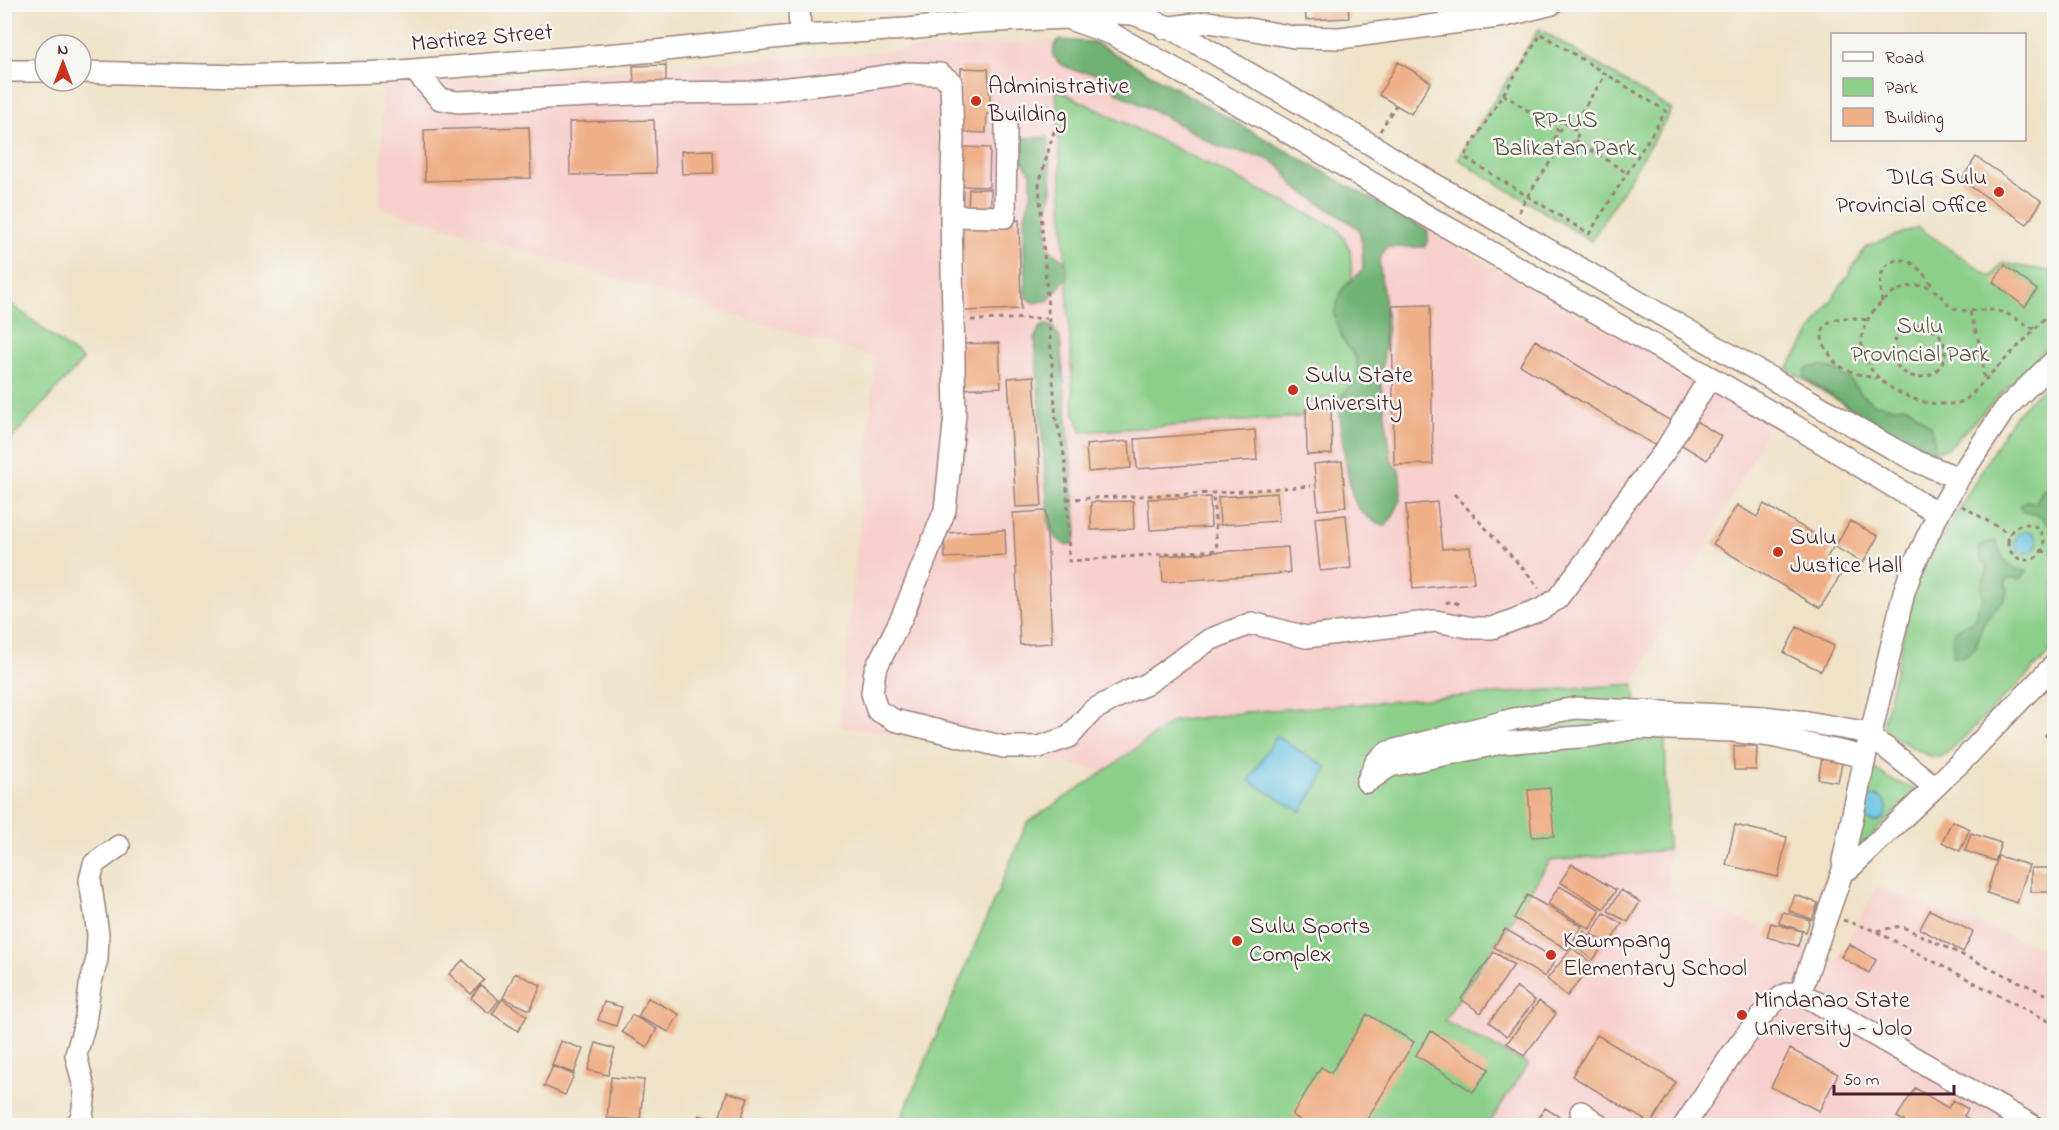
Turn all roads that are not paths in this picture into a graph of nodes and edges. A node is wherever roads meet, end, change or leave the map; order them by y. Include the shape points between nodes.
1 (799, 4) edge
2 (1552, 4) edge
3 (976, 13) edge
4 (1066, 18) junction
5 (1169, 27) junction
6 (1112, 34) junction
7 (800, 35) junction
8 (414, 70) junction
9 (4, 71) edge
10 (33, 71) edge
11 (93, 72) edge
12 (1006, 126) dead end
13 (1427, 180) junction
14 (1410, 206) junction
15 (951, 216) junction
16 (2055, 361) edge
17 (1710, 377) junction
18 (1806, 399) junction
19 (1790, 423) junction
20 (1948, 496) junction
21 (2055, 664) edge
22 (1509, 721) junction
23 (1512, 742) junction
24 (1868, 743) junction
25 (1935, 786) junction
26 (119, 846) dead end
27 (1844, 867) junction
28 (1800, 994) junction
29 (1581, 1112) dead end
30 (76, 1125) edge
31 (1600, 1125) edge
32 (1684, 1125) edge
33 (2033, 1125) edge

1 - 7 street
2 - 5 street via 1505,16 1340,38 1294,37 1209,22
3 - 4 street, Martirez Street
3 - 7 street, Martirez Street via 907,29
4 - 5 street, Martirez Street via 1133,14
4 - 6 street
5 - 6 street
5 - 13 street, Martirez Street
6 - 14 street via 1281,128
7 - 8 street, Martirez Street
8 - 11 street, Martirez Street via 241,76
8 - 15 street via 440,99 458,102 751,92 907,72 940,74 951,82
9 - 10 street
12 - 15 street via 1005,218
13 - 14 street
13 - 18 street, Martirez Street
14 - 17 street
15 - 17 street via 955,415 945,510 902,617 875,670 872,693 877,710 894,720 1004,747 1039,747 1069,737 1093,710 1145,685 1209,640 1252,623 1306,637 1435,621 1492,628 1540,610 1557,599 1601,541 1622,506 1665,451
16 - 20 street via 2005,409
17 - 19 street
18 - 19 street
18 - 20 street, Martirez Street via 1918,462
19 - 20 street
20 - 24 street via 1904,592
21 - 25 street
22 - 23 street
22 - 23 street via 1388,752 1376,762 1367,782 1390,766
22 - 24 street via 1576,708 1763,717 1807,722
23 - 24 street via 1638,728 1733,731
24 - 25 street via 1886,748
24 - 27 street
25 - 27 street via 1850,868
26 - 30 street via 94,864 90,880 98,934 97,959 76,1055 85,1092 82,1116
27 - 28 street
28 - 32 street via 1782,996 1757,1020
28 - 33 street
29 - 31 street

